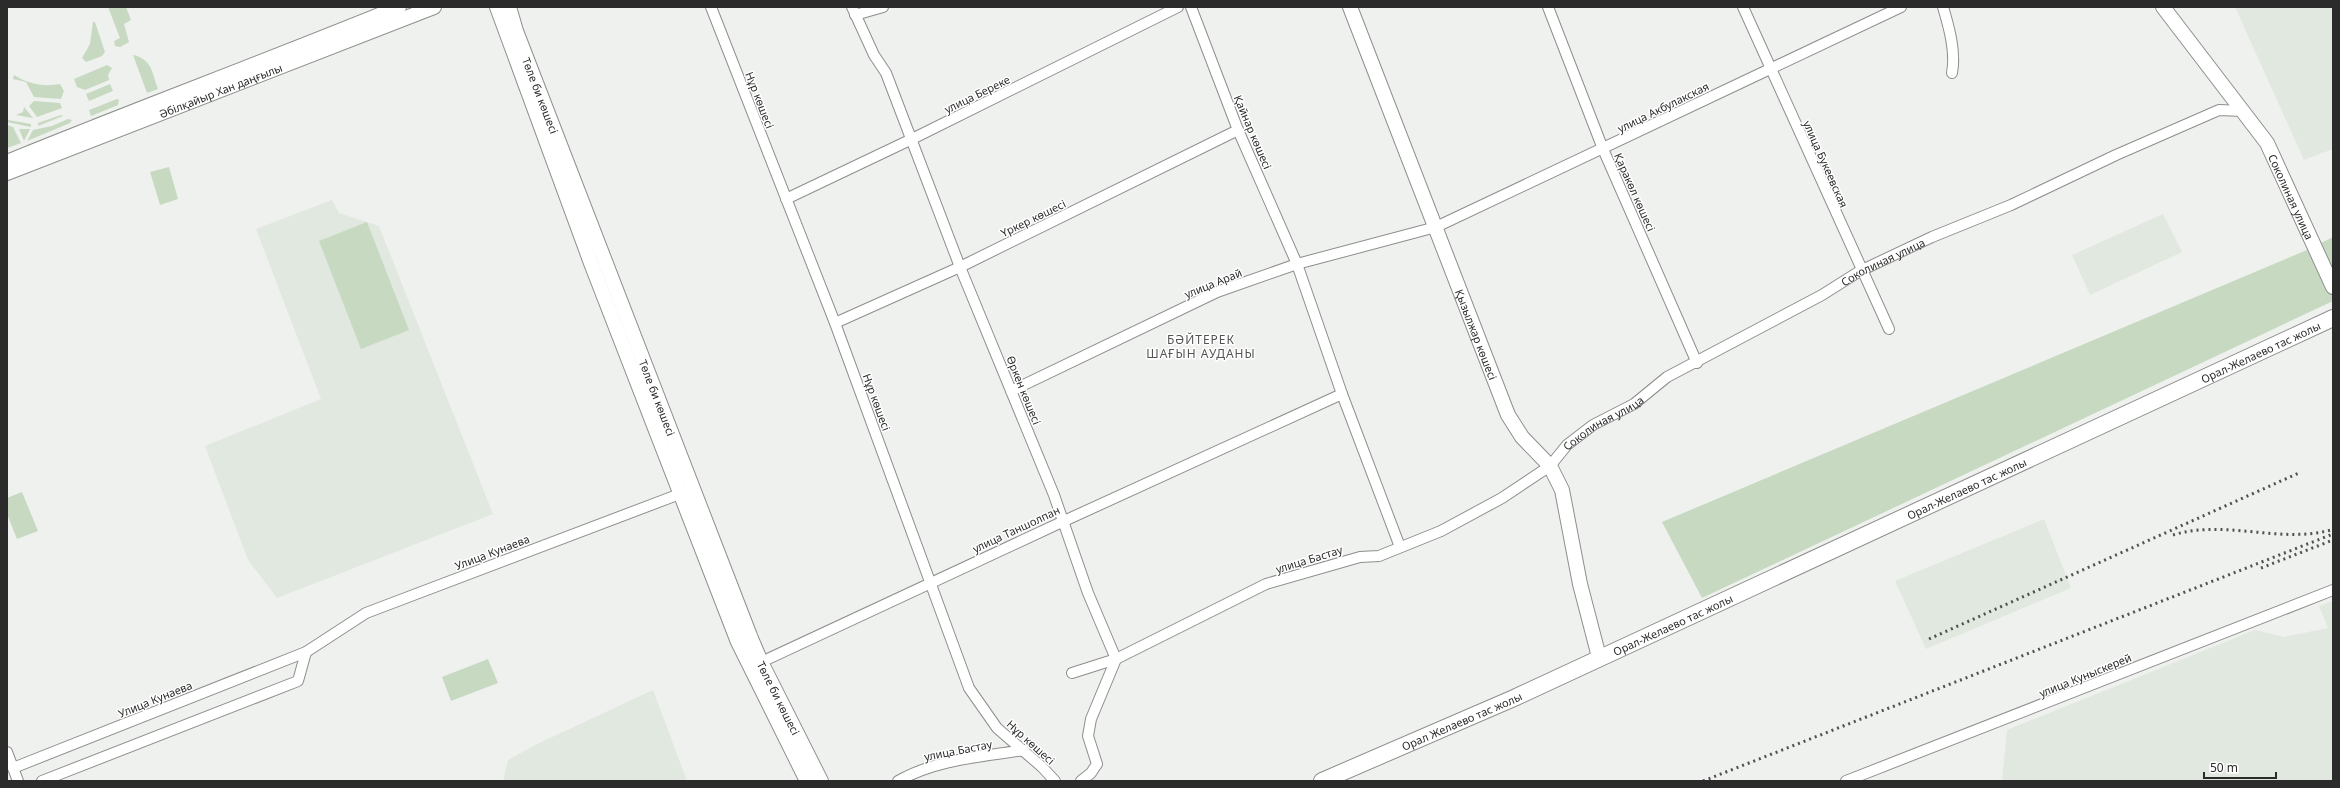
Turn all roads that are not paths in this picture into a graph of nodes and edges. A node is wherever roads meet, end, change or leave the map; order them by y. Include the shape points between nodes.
1 (398, 7) edge
2 (434, 7) edge
3 (497, 7) edge
4 (509, 7) edge
5 (711, 7) edge
6 (883, 7) edge
7 (1178, 7) edge
8 (1191, 7) edge
9 (1350, 7) edge
10 (1548, 7) edge
11 (1743, 7) edge
12 (1901, 7) edge
13 (1943, 7) edge
14 (2163, 7) edge
15 (853, 11) edge
16 (1770, 68) junction
17 (1952, 73) dead end
18 (2243, 111) junction
19 (1238, 130) junction
20 (912, 139) junction
21 (1603, 149) junction
22 (7, 162) edge
23 (7, 173) edge
24 (786, 199) junction
25 (1436, 227) junction
26 (1297, 264) junction
27 (960, 267) junction
28 (1860, 271) junction
29 (2333, 287) edge
30 (2333, 318) edge
31 (835, 323) junction
32 (1889, 330) dead end
33 (1697, 363) junction
34 (1011, 391) junction
35 (1342, 394) junction
36 (1550, 466) junction
37 (687, 491) junction
38 (1064, 521) junction
39 (1400, 547) junction
40 (930, 583) junction
41 (2333, 590) edge
42 (306, 652) junction
43 (1599, 657) junction
44 (1116, 659) junction
45 (755, 665) junction
46 (1072, 673) dead end
47 (1024, 750) junction
48 (7, 752) edge
49 (13, 768) junction
50 (18, 781) edge
51 (42, 781) edge
52 (807, 781) edge
53 (821, 781) edge
54 (898, 781) edge
55 (1055, 781) edge
56 (1081, 781) edge
57 (1322, 781) edge
58 (1846, 781) edge

1 - 22 main road, Әбілқайыр Хан даңғылы via 266,62 134,110
2 - 23 main road, Әбілқайыр Хан даңғылы
3 - 37 main road, Төле би көшесі via 591,263
4 - 37 main road, Төле би көшесі
5 - 24 street, Нұр көшесі
6 - 15 street
7 - 20 street, улица Береке
8 - 19 street, Қайнар көшесі
9 - 25 main road, Қызылжар көшесі
10 - 21 street, Қаракөл көшесі
11 - 16 street, улица Букеевская
12 - 16 street, улица Акбулакская
13 - 17 street via 1954,64
14 - 18 main road, Соколиная улица
15 - 20 street, Өркен көшесі via 874,55 886,73
16 - 21 street, улица Акбулакская
16 - 28 street, улица Букеевская
18 - 28 street, Соколиная улица via 2219,110
18 - 29 main road, Соколиная улица via 2267,143
19 - 26 street, Қайнар көшесі
19 - 27 street, Үркер көшесі
20 - 24 street, улица Береке
20 - 27 street, Өркен көшесі
21 - 25 street, улица Акбулакская
21 - 33 street, Қаракөл көшесі
24 - 31 street, Нұр көшесі
25 - 26 street, улица Арай
25 - 36 main road, Қызылжар көшесі via 1508,415 1522,437
26 - 34 street, улица Арай via 1217,292
26 - 35 street, Қайнар көшесі
27 - 31 street, Үркер көшесі
27 - 34 street, Өркен көшесі
28 - 32 street, улица Букеевская
28 - 33 street, Соколиная улица via 1822,295
30 - 43 main road, Орал-Желаево тас жолы
31 - 40 street, Нұр көшесі
33 - 36 street, Соколиная улица via 1667,377 1634,404 1593,425 1567,445
34 - 38 street, Өркен көшесі
35 - 38 street, улица Таншолпан
35 - 39 street, Қайнар көшесі
36 - 39 street, улица Бастау via 1502,498 1441,530
36 - 43 main road, Қызылжар көшесі via 1562,490 1580,584
37 - 42 street, Улица Кунаева via 366,613
37 - 45 main road, Төле би көшесі
38 - 40 street, улица Таншолпан
38 - 44 street, Өркен көшесі via 1088,593
39 - 44 street, улица Бастау via 1379,556 1360,557 1266,584
40 - 45 street, улица Таншолпан
40 - 47 street, Нұр көшесі via 969,688 997,728
41 - 58 street, улица Куныскерей
42 - 49 street, Улица Кунаева
42 - 51 street via 298,681
43 - 57 main road, Орал Желаево тас жолы via 1514,698
44 - 46 street, улица Бастау
44 - 56 street via 1091,719 1088,736 1097,764
45 - 52 main road, Төле би көшесі
45 - 53 main road, Төле би көшесі
47 - 54 street, улица Бастау via 939,763
47 - 55 street, Нұр көшесі
48 - 49 street
49 - 50 street

